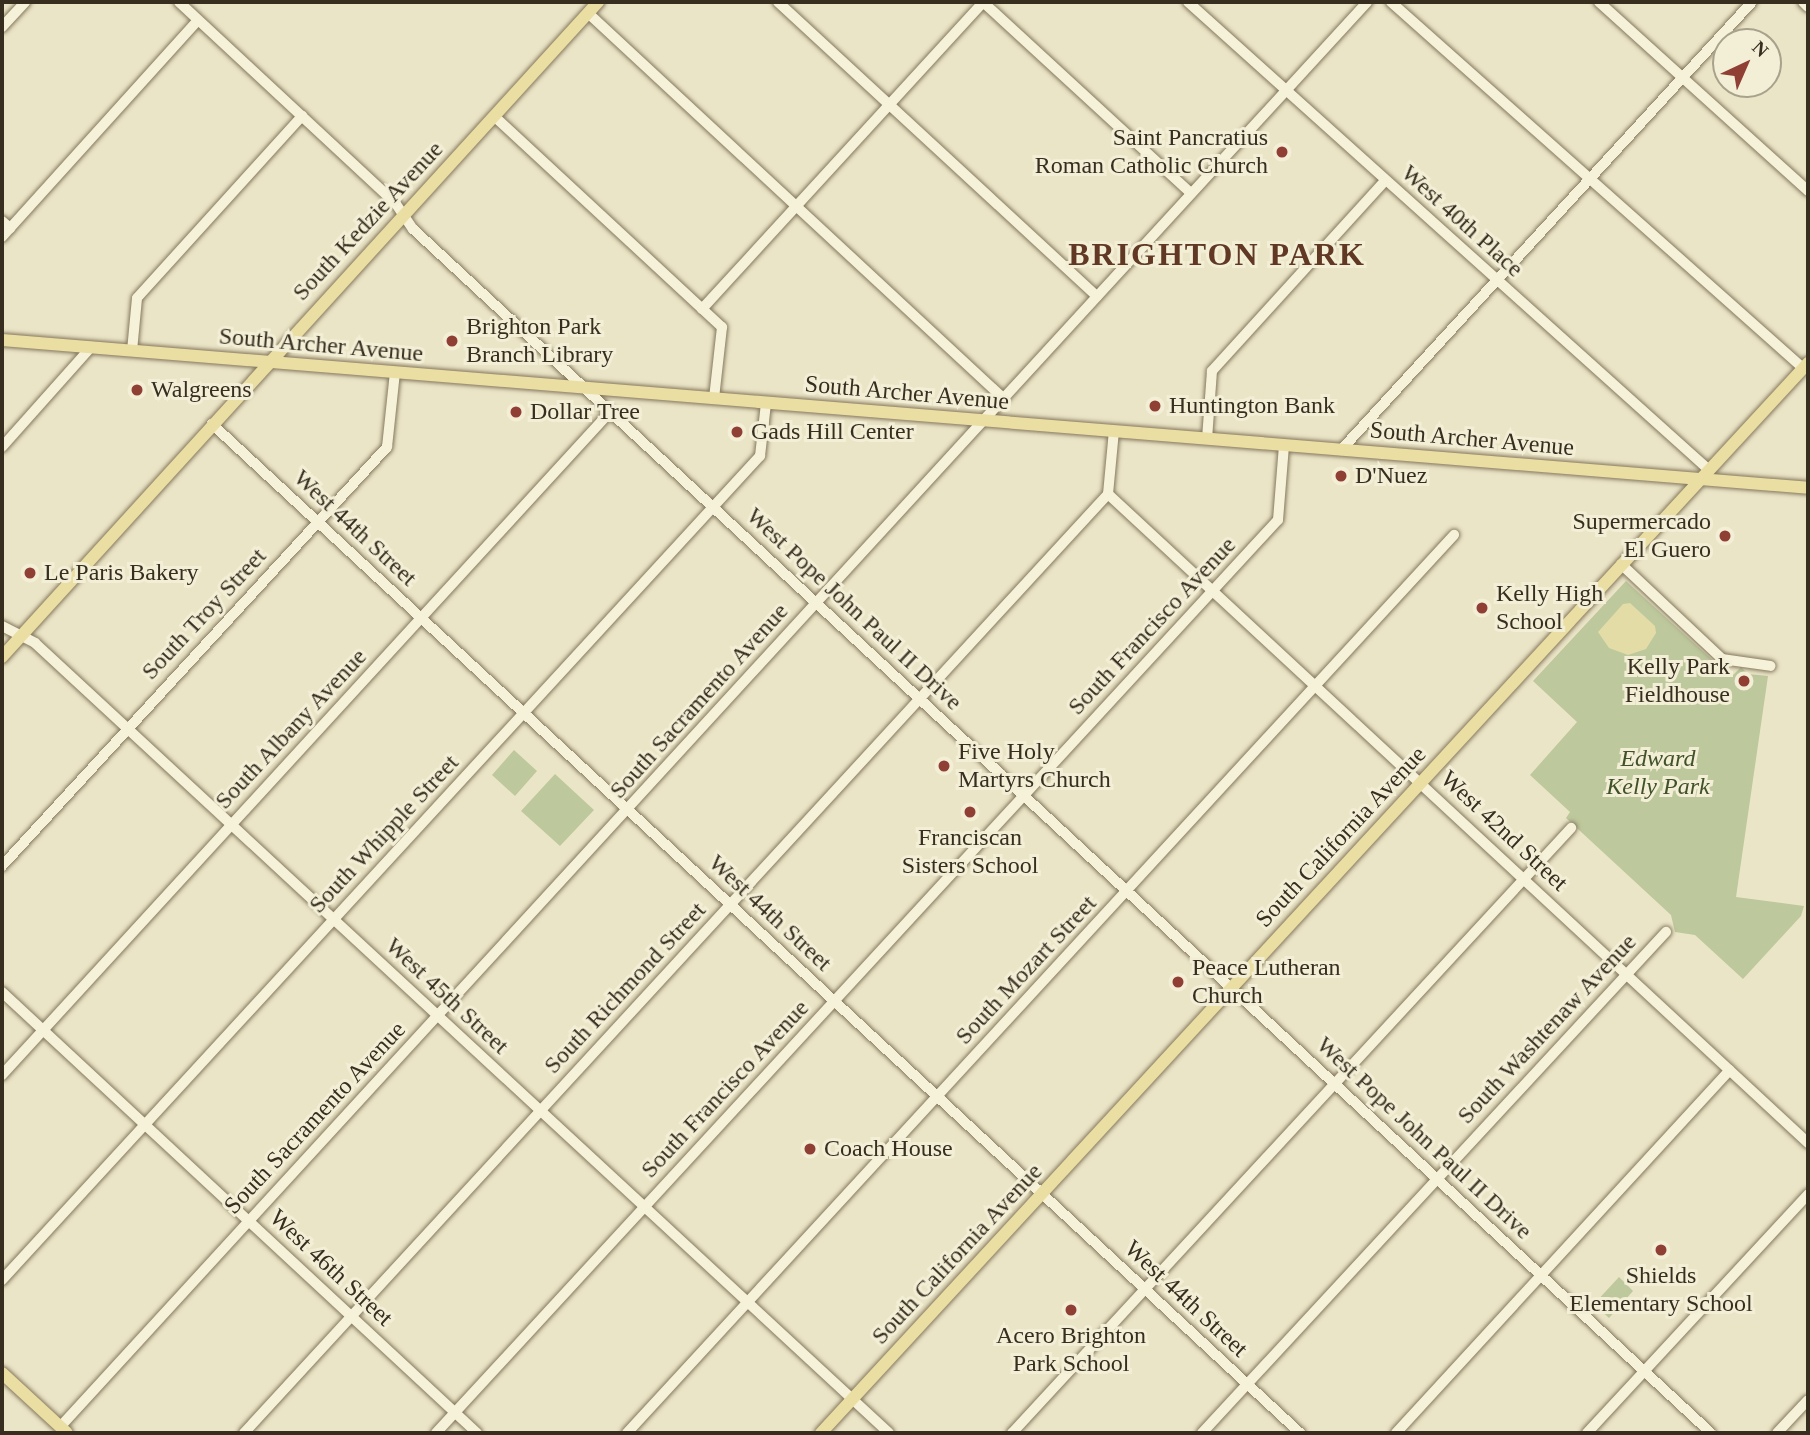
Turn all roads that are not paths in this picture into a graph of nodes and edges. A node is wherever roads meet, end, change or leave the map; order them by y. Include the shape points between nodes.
1 (24, 2) edge
2 (179, 2) edge
3 (598, 2) edge
4 (778, 2) edge
5 (983, 2) edge
6 (1188, 2) edge
7 (1367, 2) edge
8 (1391, 2) edge
9 (1599, 2) edge
10 (1752, 2) edge
11 (1803, 2) edge
12 (1808, 7) edge
13 (588, 13) junction
14 (198, 20) junction
15 (2, 27) edge
16 (1683, 77) junction
17 (1285, 91) junction
18 (889, 104) junction
19 (302, 116) junction
20 (494, 116) junction
21 (1590, 178) junction
22 (1385, 181) junction
23 (1808, 191) edge
24 (1191, 193) junction
25 (796, 206) junction
26 (403, 215) junction
27 (6, 225) edge
28 (2, 237) edge
29 (1496, 280) junction
30 (1097, 296) junction
31 (702, 309) junction
32 (2, 340) edge
33 (91, 347) junction
34 (132, 351) junction
35 (268, 362) junction
36 (1806, 366) edge
37 (395, 372) junction
38 (584, 388) junction
39 (714, 398) junction
40 (1003, 398) junction
41 (766, 402) junction
42 (610, 412) junction
43 (982, 421) junction
44 (212, 424) junction
45 (1114, 431) junction
46 (1207, 439) junction
47 (1284, 445) junction
48 (2, 447) edge
49 (1341, 450) junction
50 (1704, 474) junction
51 (1808, 488) edge
52 (1108, 494) junction
53 (713, 507) junction
54 (318, 522) junction
55 (1454, 535) dead end
56 (1621, 564) junction
57 (1214, 591) junction
58 (817, 604) junction
59 (421, 618) junction
60 (2, 626) edge
61 (20, 637) junction
62 (2, 657) edge
63 (1771, 666) dead end
64 (1316, 686) junction
65 (920, 699) junction
66 (523, 713) junction
67 (128, 729) junction
68 (1420, 782) junction
69 (1024, 796) junction
70 (628, 810) junction
71 (231, 825) junction
72 (1571, 828) dead end
73 (2, 866) edge
74 (1524, 878) junction
75 (1127, 891) junction
76 (730, 905) junction
77 (334, 920) junction
78 (1666, 932) dead end
79 (1627, 974) junction
80 (1231, 988) junction
81 (2, 992) edge
82 (835, 1002) junction
83 (438, 1016) junction
84 (43, 1030) junction
85 (1730, 1070) junction
86 (2, 1076) edge
87 (1335, 1084) junction
88 (937, 1097) junction
89 (541, 1111) junction
90 (145, 1125) junction
91 (1808, 1143) edge
92 (1437, 1179) junction
93 (1041, 1194) junction
94 (1808, 1194) edge
95 (645, 1207) junction
96 (249, 1221) junction
97 (1541, 1275) junction
98 (2, 1280) edge
99 (1145, 1289) junction
100 (748, 1303) junction
101 (352, 1316) junction
102 (1644, 1371) junction
103 (2, 1373) edge
104 (1247, 1384) junction
105 (852, 1399) junction
106 (1808, 1400) edge
107 (455, 1413) junction
108 (64, 1430) edge
109 (244, 1433) edge
110 (436, 1433) edge
111 (477, 1433) edge
112 (628, 1433) edge
113 (821, 1433) edge
114 (889, 1433) edge
115 (1012, 1433) edge
116 (1202, 1433) edge
117 (1300, 1433) edge
118 (1396, 1433) edge
119 (1587, 1433) edge
120 (1711, 1433) edge
121 (1777, 1433) edge

1 - 15 street
2 - 14 street, West Pope John Paul II Drive
3 - 13 main road, South Kedzie Avenue
4 - 18 street
5 - 18 street
5 - 24 street
6 - 17 street, West 40th Place
7 - 17 street, South Sacramento Avenue
8 - 21 street
9 - 16 street
10 - 16 street
11 - 12 street
13 - 20 main road, South Kedzie Avenue
13 - 25 street
14 - 19 street, West Pope John Paul II Drive
14 - 27 street
16 - 21 street
16 - 23 street
17 - 22 street, West 40th Place
17 - 24 street, South Sacramento Avenue
18 - 25 street
18 - 30 street
19 - 26 street, West Pope John Paul II Drive
19 - 34 street via 137,298
20 - 26 main road, South Kedzie Avenue
20 - 31 street
21 - 29 street
21 - 36 street
22 - 29 street, West 40th Place
22 - 46 street via 1212,371
24 - 30 street, South Sacramento Avenue
25 - 31 street
25 - 40 street
26 - 35 main road, South Kedzie Avenue
26 - 38 street, West Pope John Paul II Drive
27 - 28 street
29 - 49 street
29 - 50 street, West 40th Place
30 - 40 street, South Sacramento Avenue
31 - 39 street via 722,327
32 - 33 main road, South Archer Avenue
33 - 34 main road, South Archer Avenue
33 - 48 street
34 - 35 main road, South Archer Avenue
35 - 37 main road, South Archer Avenue
35 - 44 main road, South Kedzie Avenue
36 - 50 main road, South California Avenue
37 - 38 main road, South Archer Avenue
37 - 54 street, South Troy Street via 387,447
38 - 39 main road, South Archer Avenue
38 - 42 street, West Pope John Paul II Drive
39 - 41 main road, South Archer Avenue
40 - 43 street, South Sacramento Avenue
41 - 43 main road, South Archer Avenue
41 - 53 street, South Whipple Street via 760,456
42 - 53 street, West Pope John Paul II Drive
42 - 59 street, South Albany Avenue
43 - 45 main road, South Archer Avenue
43 - 58 street, South Sacramento Avenue
44 - 54 street, West 44th Street
44 - 61 main road, South Kedzie Avenue
45 - 46 main road, South Archer Avenue
45 - 52 street
46 - 47 main road, South Archer Avenue
47 - 49 main road, South Archer Avenue
47 - 57 street, South Francisco Avenue via 1278,520
49 - 50 main road, South Archer Avenue
50 - 51 main road, South Archer Avenue
50 - 56 main road, South California Avenue
52 - 57 street, West 42nd Street
52 - 65 street, South Richmond Street
53 - 58 street, West Pope John Paul II Drive
53 - 66 street, South Whipple Street
54 - 59 street, West 44th Street
54 - 67 street, South Troy Street
55 - 64 street, South Mozart Street
56 - 63 street via 1722,659
56 - 68 main road, South California Avenue
57 - 64 street, West 42nd Street
57 - 69 street, South Francisco Avenue
58 - 65 street, West Pope John Paul II Drive
58 - 70 street, South Sacramento Avenue
59 - 66 street, West 44th Street
59 - 71 street, South Albany Avenue
60 - 61 street, West 45th Street
61 - 62 main road, South Kedzie Avenue
61 - 67 street, West 45th Street via 35,643
64 - 68 street, West 42nd Street
64 - 75 street, South Mozart Street
65 - 69 street, West Pope John Paul II Drive
65 - 76 street, South Richmond Street
66 - 70 street, West 44th Street
66 - 77 street, South Whipple Street
67 - 71 street, West 45th Street
67 - 73 street, South Troy Street
68 - 74 street, West 42nd Street
68 - 80 main road, South California Avenue
69 - 75 street, West Pope John Paul II Drive
69 - 82 street, South Francisco Avenue
70 - 76 street, West 44th Street
70 - 83 street, South Sacramento Avenue
71 - 77 street, West 45th Street
71 - 84 street, South Albany Avenue
72 - 74 street
74 - 79 street, West 42nd Street
74 - 87 street
75 - 80 street, West Pope John Paul II Drive
75 - 88 street, South Mozart Street
76 - 82 street, West 44th Street
76 - 89 street, South Richmond Street
77 - 83 street, West 45th Street
77 - 90 street, South Whipple Street
78 - 79 street, South Washtenaw Avenue
79 - 85 street, West 42nd Street
79 - 92 street, South Washtenaw Avenue
80 - 87 street, West Pope John Paul II Drive
80 - 93 main road, South California Avenue
81 - 84 street, West 46th Street
82 - 88 street, West 44th Street
82 - 95 street, South Francisco Avenue
83 - 89 street, West 45th Street
83 - 96 street, South Sacramento Avenue
84 - 86 street, South Albany Avenue
84 - 90 street, West 46th Street
85 - 91 street, West 42nd Street
85 - 97 street
87 - 92 street, West Pope John Paul II Drive
87 - 99 street
88 - 93 street, West 44th Street
88 - 100 street, South Mozart Street
89 - 95 street, West 45th Street
89 - 101 street, South Richmond Street
90 - 96 street, West 46th Street
90 - 98 street, South Whipple Street
92 - 97 street, West Pope John Paul II Drive
92 - 104 street, South Washtenaw Avenue
93 - 99 street, West 44th Street
93 - 105 main road, South California Avenue
94 - 102 street
95 - 100 street, West 45th Street
95 - 107 street, South Francisco Avenue
96 - 101 street, West 46th Street
96 - 108 street, South Sacramento Avenue
97 - 102 street, West Pope John Paul II Drive
97 - 118 street
99 - 104 street, West 44th Street
99 - 115 street
100 - 105 street, West 45th Street
100 - 112 street, South Mozart Street
101 - 107 street, West 46th Street
101 - 109 street, South Richmond Street
102 - 119 street
102 - 120 street, West Pope John Paul II Drive
103 - 108 main road
104 - 116 street, South Washtenaw Avenue
104 - 117 street, West 44th Street
105 - 113 main road, South California Avenue
105 - 114 street, West 45th Street
106 - 121 street
107 - 110 street, South Francisco Avenue
107 - 111 street, West 46th Street

